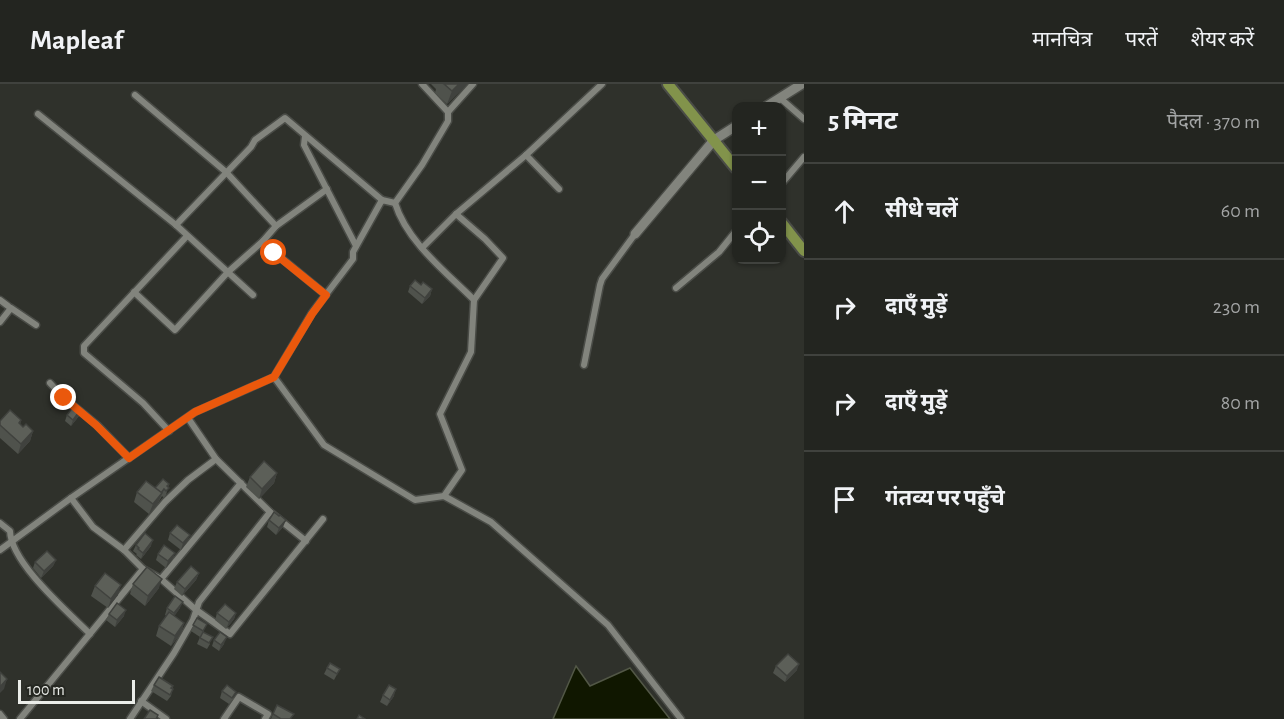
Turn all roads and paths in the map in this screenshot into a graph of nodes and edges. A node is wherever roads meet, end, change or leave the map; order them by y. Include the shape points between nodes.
1 (422, 84) edge
2 (473, 84) edge
3 (602, 84) edge
4 (668, 84) edge
5 (802, 84) edge
6 (135, 94) dead end
7 (780, 98) junction
8 (774, 102) edge
9 (448, 112) junction
10 (38, 114) dead end
11 (804, 119) edge
12 (732, 129) edge
13 (305, 136) junction
14 (714, 140) junction
15 (526, 155) junction
16 (804, 157) edge
17 (732, 163) edge
18 (226, 172) junction
19 (786, 178) edge
20 (327, 189) junction
21 (559, 189) dead end
22 (382, 201) junction
23 (395, 203) junction
24 (456, 214) junction
25 (176, 225) junction
26 (276, 226) junction
27 (786, 228) edge
28 (635, 234) joint
29 (187, 236) junction
30 (732, 236) edge
31 (263, 241) junction
32 (356, 246) junction
33 (422, 248) junction
34 (804, 251) edge
35 (228, 272) junction
36 (676, 288) dead end
37 (134, 292) junction
38 (253, 295) dead end
39 (326, 295) junction
40 (0, 300) edge
41 (474, 300) junction
42 (8, 306) dead end
43 (0, 322) edge
44 (36, 326) dead end
45 (584, 365) dead end
46 (274, 377) junction
47 (50, 383) dead end
48 (188, 418) junction
49 (169, 431) junction
50 (129, 458) junction
51 (216, 459) junction
52 (241, 483) junction
53 (444, 496) junction
54 (71, 498) junction
55 (270, 512) junction
56 (322, 519) dead end
57 (0, 523) edge
58 (306, 541) junction
59 (10, 542) junction
60 (0, 550) edge
61 (124, 550) junction
62 (143, 569) junction
63 (161, 579) junction
64 (195, 609) junction
65 (90, 634) junction
66 (141, 701) junction
67 (0, 714) edge
68 (4, 719) edge
69 (20, 719) edge
70 (130, 719) edge
71 (166, 719) edge
72 (224, 719) edge
73 (265, 719) edge
74 (681, 719) edge

1 - 9 street
2 - 9 street
3 - 15 street
4 - 14 main road
5 - 7 street
6 - 18 street
7 - 8 street
7 - 11 street
9 - 23 street via 448,121
10 - 25 street
12 - 14 street
13 - 18 street via 285,117 255,140
13 - 20 street via 304,145
13 - 22 street
14 - 17 main road
14 - 28 street
15 - 21 street
15 - 24 street
16 - 19 street
18 - 25 street
18 - 26 street
20 - 26 street
20 - 32 street
22 - 23 street
22 - 32 street
23 - 33 street
24 - 33 street
24 - 41 street via 503,258
25 - 29 street
26 - 31 street
27 - 34 main road
28 - 45 street via 602,279
29 - 35 street
29 - 37 street
30 - 36 street
31 - 35 street
31 - 39 street
32 - 39 street via 353,259
33 - 41 street
35 - 37 street via 175,330
35 - 38 street
37 - 49 street via 84,346 84,353 143,403
39 - 46 street
40 - 42 street
41 - 53 street via 471,352 440,414 462,470
43 - 44 street via 12,308
46 - 48 street
46 - 53 street via 324,445 415,500
47 - 50 street
48 - 49 street
48 - 51 street
49 - 50 street
50 - 54 street
51 - 52 street
51 - 61 street via 165,502
52 - 55 street
52 - 63 street
53 - 74 street via 491,522 608,625
54 - 59 street
54 - 61 street via 93,527
55 - 58 street
55 - 64 street
56 - 58 street
57 - 59 street via 10,531
58 - 64 street via 230,634
59 - 60 street
59 - 65 street via 36,579
61 - 62 street
62 - 63 street
62 - 65 street
63 - 64 street
64 - 66 street via 174,653
65 - 69 street
66 - 70 street
66 - 71 street
67 - 68 street
72 - 73 street via 239,697 268,714

